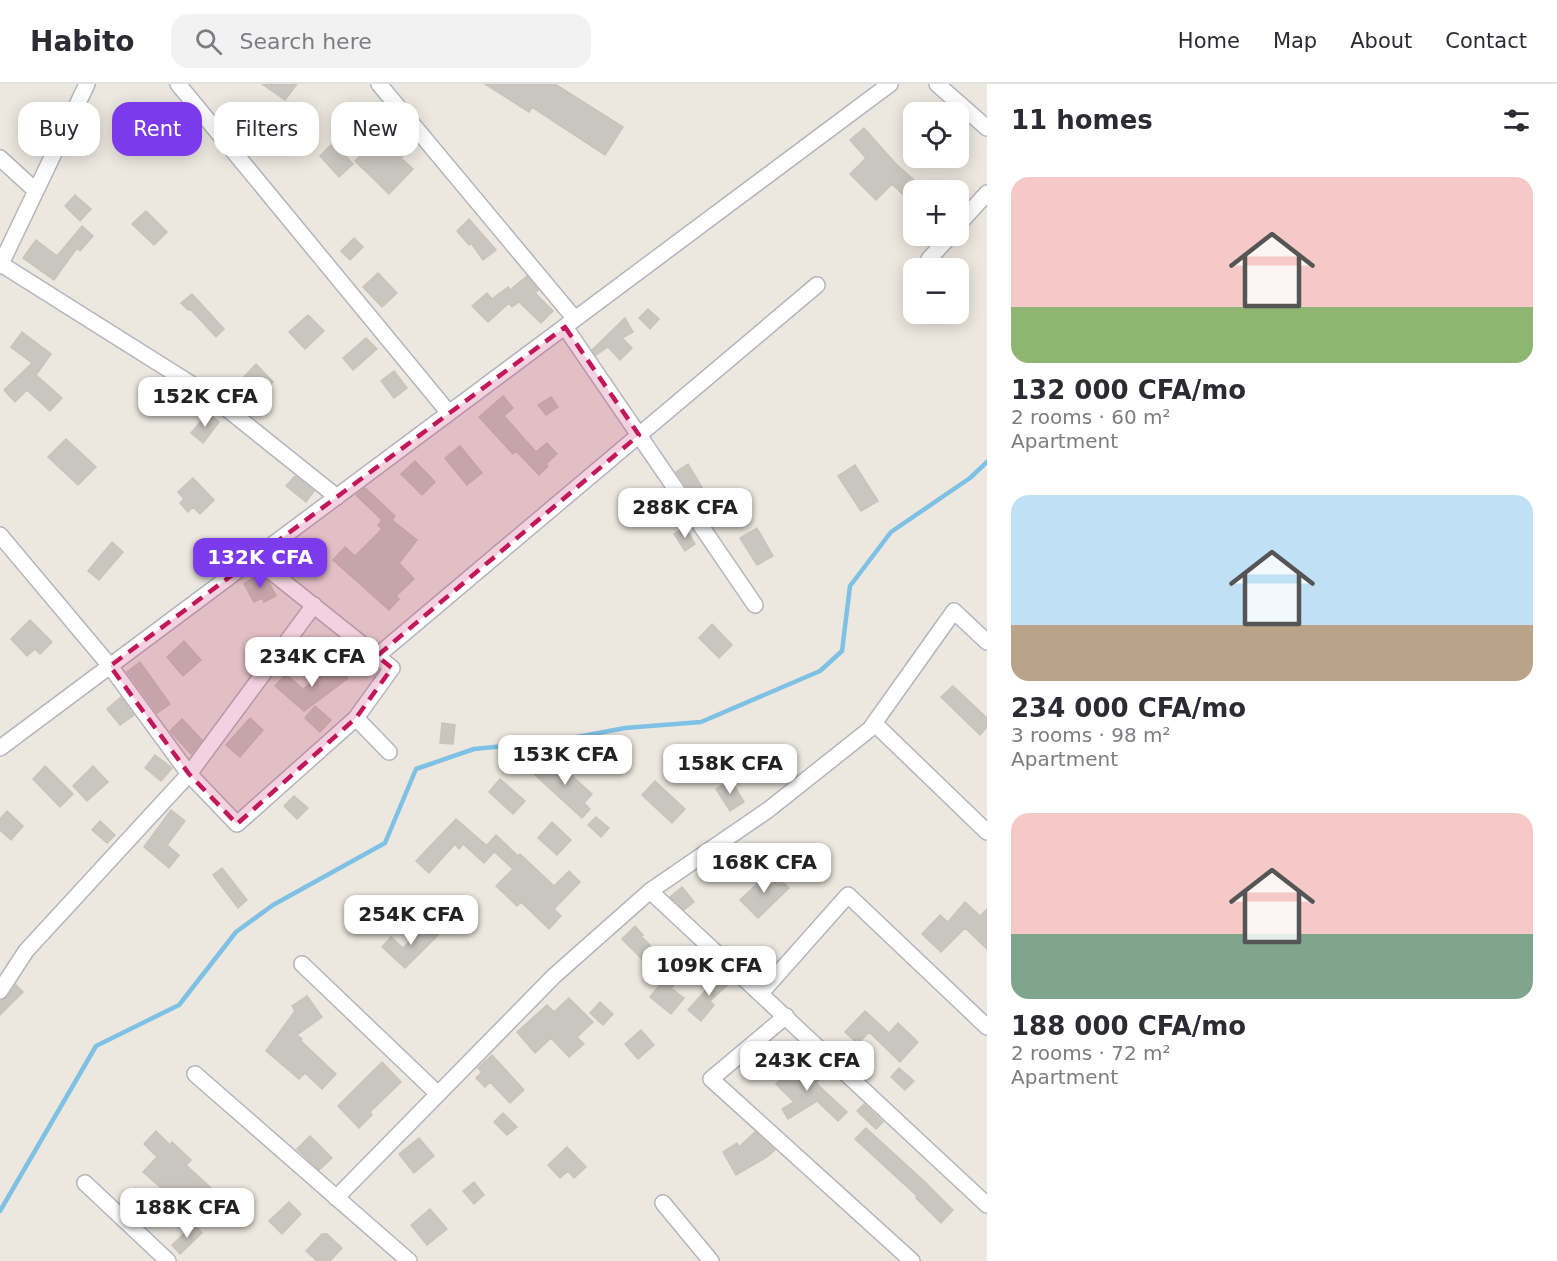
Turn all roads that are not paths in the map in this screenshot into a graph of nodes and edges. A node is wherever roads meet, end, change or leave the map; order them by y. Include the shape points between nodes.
1 (87, 84) edge
2 (178, 84) edge
3 (379, 84) edge
4 (890, 84) edge
5 (937, 84) edge
6 (987, 129) edge
7 (0, 158) edge
8 (36, 191) junction
9 (987, 193) edge
10 (969, 213) edge
11 (941, 246) edge
12 (931, 258) edge
13 (1, 265) edge
14 (817, 285) dead end
15 (570, 323) junction
16 (449, 413) junction
17 (639, 435) junction
18 (337, 496) junction
19 (0, 535) edge
20 (254, 558) junction
21 (314, 605) junction
22 (755, 605) dead end
23 (987, 642) edge
24 (377, 656) junction
25 (110, 666) junction
26 (356, 718) junction
27 (874, 723) junction
28 (0, 748) edge
29 (389, 752) dead end
30 (189, 774) junction
31 (987, 832) edge
32 (650, 891) junction
33 (302, 964) dead end
34 (0, 991) edge
35 (761, 993) junction
36 (786, 1016) junction
37 (987, 1027) edge
38 (195, 1074) dead end
39 (438, 1094) junction
40 (85, 1183) dead end
41 (336, 1198) junction
42 (663, 1203) dead end
43 (987, 1205) edge
44 (168, 1261) edge
45 (409, 1261) edge
46 (711, 1261) edge
47 (912, 1261) edge

1 - 8 street
2 - 16 street
3 - 15 street
4 - 15 street
5 - 6 street
7 - 8 street
8 - 13 street
9 - 10 street
11 - 12 street
13 - 18 street via 212,398
14 - 17 street
15 - 16 street
15 - 17 street
16 - 18 street
17 - 22 street
17 - 24 street
18 - 20 street
19 - 25 street
20 - 21 street
20 - 25 street
21 - 24 street
21 - 30 street
23 - 27 street via 954,611
24 - 26 street via 392,668
25 - 28 street
25 - 30 street
26 - 29 street
26 - 30 street via 237,824
27 - 31 street
27 - 32 street via 768,810
30 - 34 street via 26,951
32 - 35 street
32 - 39 street via 554,976
33 - 39 street
35 - 36 street
35 - 37 street via 848,895
36 - 43 street
36 - 47 street via 711,1079
38 - 41 street
39 - 41 street
40 - 44 street
41 - 45 street
42 - 46 street

